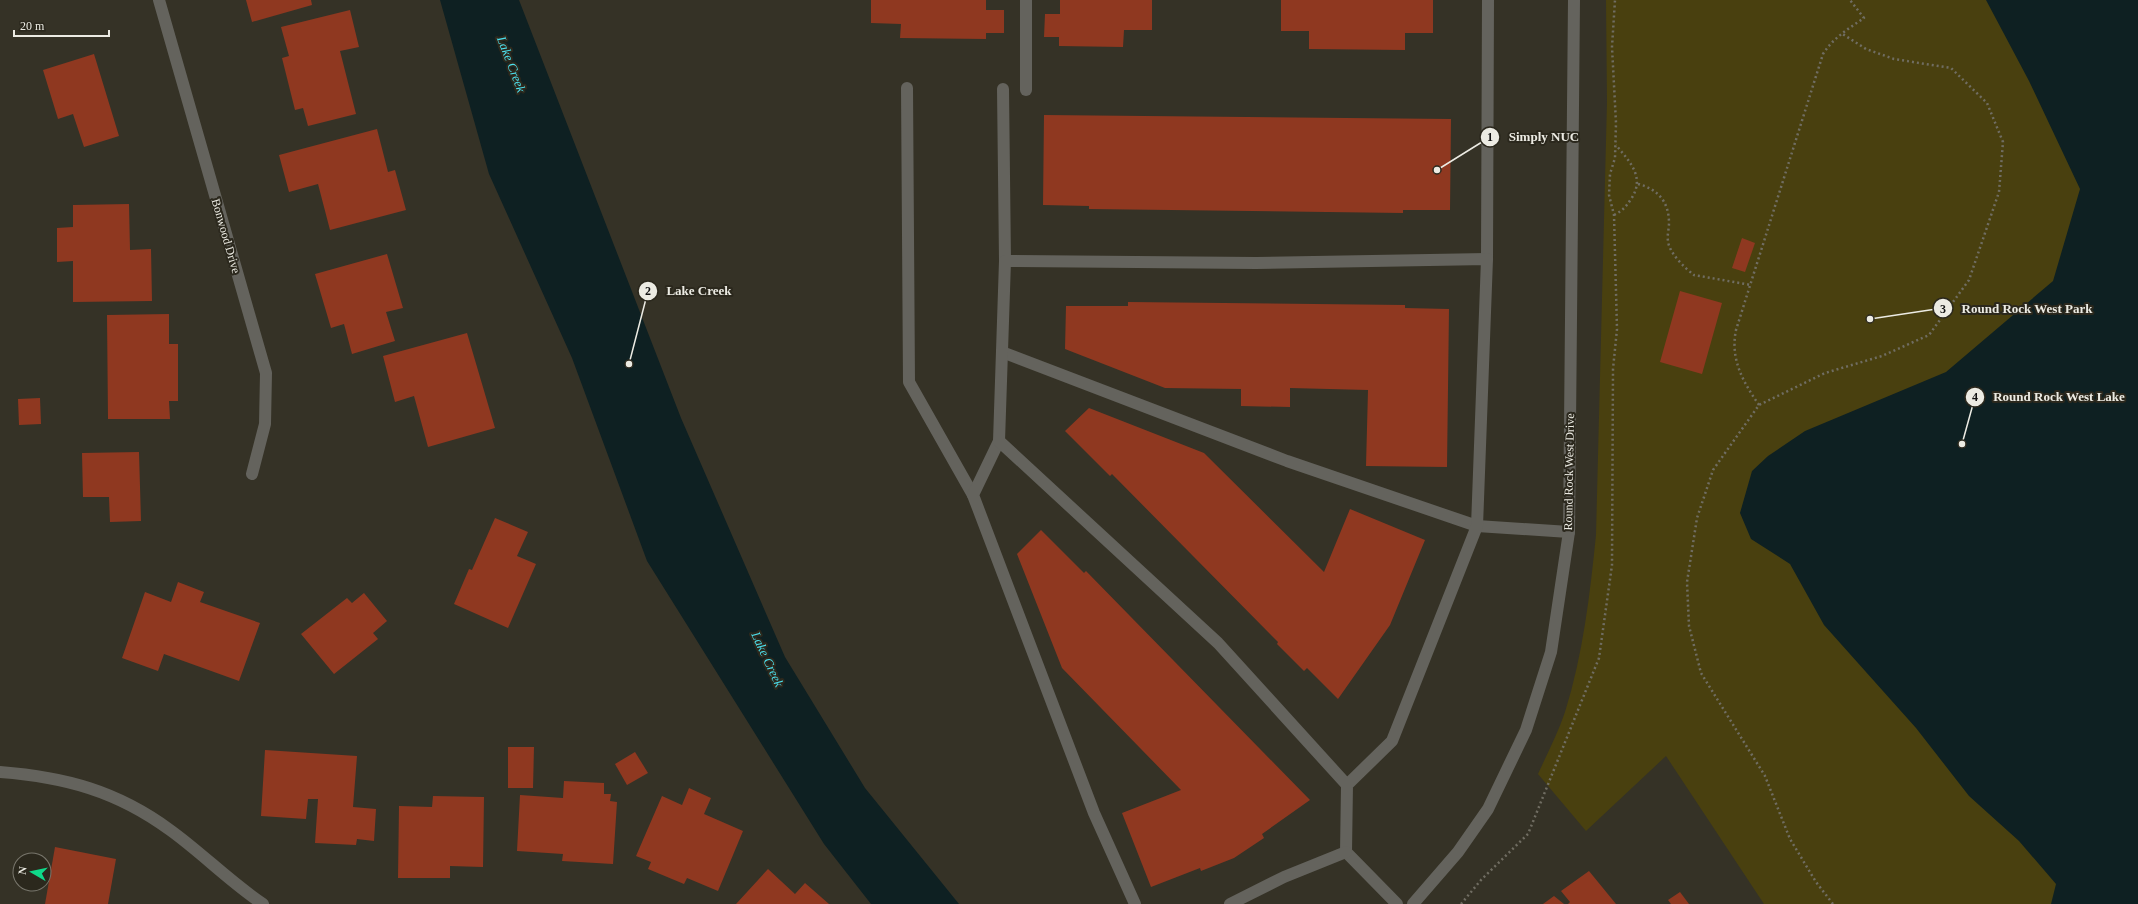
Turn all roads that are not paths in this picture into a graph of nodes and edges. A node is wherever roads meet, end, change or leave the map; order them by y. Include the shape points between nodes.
1 (159, 0) edge
2 (1026, 0) edge
3 (1488, 0) edge
4 (1574, 0) edge
5 (907, 88) dead end
6 (1004, 89) dead end
7 (1026, 90) dead end
8 (1487, 259) junction
9 (1005, 261) junction
10 (1002, 352) junction
11 (999, 441) junction
12 (252, 474) dead end
13 (973, 495) junction
14 (1477, 526) junction
15 (1569, 532) junction
16 (0, 772) edge
17 (1347, 785) junction
18 (1346, 852) junction
19 (263, 904) edge
20 (1134, 904) edge
21 (1230, 904) edge
22 (1397, 904) edge
23 (1413, 904) edge

1 - 12 street, Bonwood Drive via 266,373 265,424
2 - 7 street
3 - 8 street
4 - 15 street, Round Rock West Drive
5 - 13 street via 909,382
6 - 9 street
8 - 9 street via 1256,263
8 - 14 street
9 - 10 street
10 - 11 street
10 - 14 street via 1287,460
11 - 13 street
11 - 17 street via 1218,643
13 - 20 street via 1094,813
14 - 15 street
14 - 17 street via 1392,741
15 - 23 street, Round Rock West Drive via 1551,652 1526,730 1488,809 1458,852
16 - 19 street via 41,775 110,795 171,831
17 - 18 street
18 - 21 street via 1284,877
18 - 22 street

